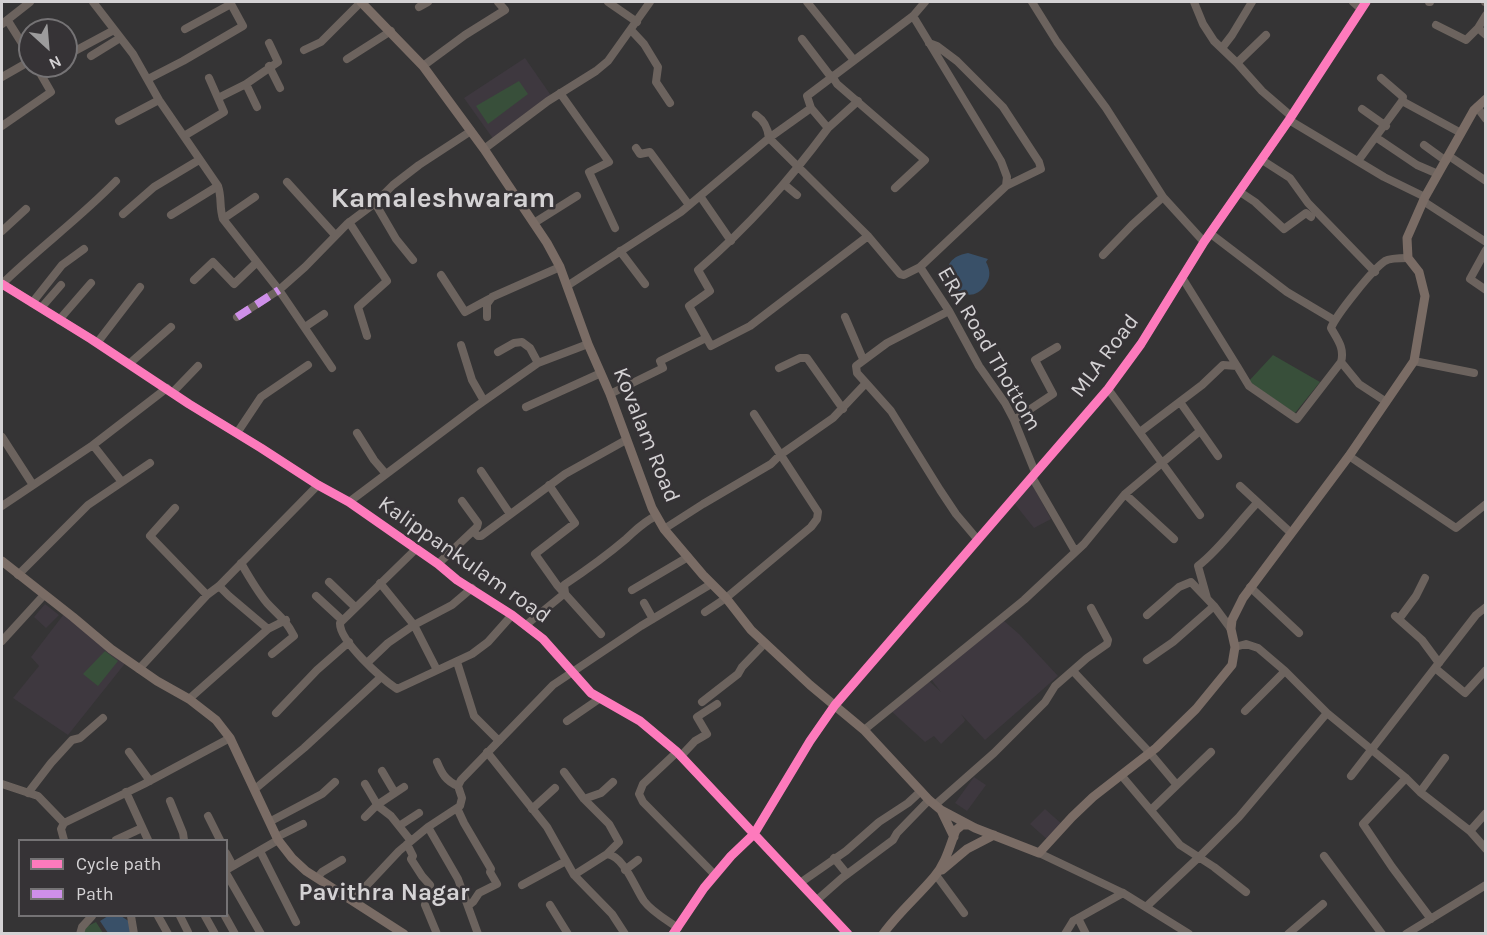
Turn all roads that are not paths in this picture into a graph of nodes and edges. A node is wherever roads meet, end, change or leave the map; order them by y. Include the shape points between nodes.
1 (30, 2) edge
2 (93, 2) edge
3 (361, 2) edge
4 (428, 2) edge
5 (498, 2) edge
6 (608, 2) edge
7 (650, 2) edge
8 (807, 2) edge
9 (925, 2) edge
10 (1032, 2) edge
11 (1194, 2) edge
12 (1252, 2) edge
13 (1353, 2) edge
14 (1364, 5) edge
15 (419, 7) dead end
16 (1485, 15) edge
17 (913, 16) junction
18 (637, 22) junction
19 (4, 23) edge
20 (1436, 25) dead end
21 (1478, 28) junction
22 (185, 29) dead end
23 (114, 30) junction
24 (631, 30) junction
25 (391, 31) junction
26 (1266, 35) dead end
27 (1485, 35) edge
28 (120, 38) junction
29 (802, 39) dead end
30 (18, 41) edge
31 (269, 43) dead end
32 (929, 44) junction
33 (1222, 48) junction
34 (78, 49) edge
35 (304, 50) dead end
36 (91, 56) dead end
37 (347, 59) dead end
38 (853, 59) junction
39 (1238, 63) junction
40 (269, 66) junction
41 (423, 66) junction
42 (18, 67) edge
43 (2, 76) edge
44 (832, 77) junction
45 (43, 78) edge
46 (209, 78) dead end
47 (1381, 78) dead end
48 (148, 79) junction
49 (246, 84) junction
50 (280, 88) dead end
51 (560, 93) junction
52 (218, 98) junction
53 (1485, 99) edge
54 (159, 100) junction
55 (858, 101) junction
56 (1402, 101) junction
57 (670, 103) dead end
58 (257, 107) dead end
59 (1477, 107) junction
60 (811, 108) junction
61 (1362, 109) dead end
62 (756, 116) dead end
63 (1290, 118) junction
64 (1485, 119) edge
65 (119, 121) dead end
66 (2, 126) edge
67 (1386, 126) junction
68 (828, 128) junction
69 (471, 131) junction
70 (1461, 133) junction
71 (184, 136) junction
72 (769, 138) junction
73 (1377, 138) junction
74 (1424, 145) dead end
75 (636, 148) dead end
76 (484, 149) junction
77 (1447, 158) junction
78 (199, 160) junction
79 (1262, 160) junction
80 (1358, 161) junction
81 (797, 166) junction
82 (1438, 174) junction
83 (116, 181) dead end
84 (1485, 181) edge
85 (287, 182) dead end
86 (785, 185) junction
87 (218, 186) junction
88 (1006, 186) junction
89 (895, 188) dead end
90 (1240, 192) junction
91 (797, 195) dead end
92 (578, 196) dead end
93 (700, 196) junction
94 (255, 197) dead end
95 (1162, 197) junction
96 (1424, 199) junction
97 (375, 203) junction
98 (689, 205) junction
99 (26, 208) dead end
100 (123, 214) dead end
101 (171, 215) dead end
102 (1311, 217) dead end
103 (223, 219) junction
104 (349, 222) junction
105 (534, 223) junction
106 (615, 228) dead end
107 (2, 231) edge
108 (1211, 234) junction
109 (335, 235) junction
110 (868, 236) junction
111 (731, 241) junction
112 (1204, 242) junction
113 (1485, 242) edge
114 (84, 249) dead end
115 (1485, 250) edge
116 (620, 251) junction
117 (1103, 255) dead end
118 (1408, 258) junction
119 (413, 260) dead end
120 (256, 262) junction
121 (560, 267) junction
122 (920, 267) junction
123 (1375, 272) junction
124 (441, 275) dead end
125 (1183, 279) junction
126 (194, 280) dead end
127 (91, 283) dead end
128 (2, 284) edge
129 (645, 284) dead end
130 (61, 285) dead end
131 (567, 286) junction
132 (140, 287) dead end
133 (279, 290) junction
134 (1485, 291) edge
135 (489, 299) junction
136 (32, 303) junction
137 (41, 308) junction
138 (949, 311) junction
139 (324, 314) dead end
140 (237, 317) dead end
141 (487, 317) dead end
142 (845, 317) dead end
143 (59, 320) junction
144 (1334, 321) junction
145 (171, 327) dead end
146 (305, 327) junction
147 (367, 336) dead end
148 (706, 338) junction
149 (97, 343) junction
150 (588, 344) junction
151 (461, 345) dead end
152 (1056, 347) dead end
153 (498, 352) dead end
154 (863, 359) junction
155 (1414, 361) junction
156 (1341, 362) junction
157 (538, 363) junction
158 (129, 364) junction
159 (308, 365) dead end
160 (198, 366) dead end
161 (1237, 366) junction
162 (332, 368) dead end
163 (779, 368) dead end
164 (601, 373) junction
165 (1474, 373) dead end
166 (866, 383) junction
167 (1108, 389) junction
168 (170, 390) junction
169 (610, 394) junction
170 (484, 401) junction
171 (1385, 401) junction
172 (1180, 402) junction
173 (526, 407) dead end
174 (843, 409) junction
175 (754, 414) dead end
176 (1014, 420) junction
177 (1200, 431) junction
178 (1140, 432) junction
179 (357, 433) dead end
180 (237, 434) junction
181 (2, 437) edge
182 (626, 440) junction
183 (93, 445) junction
184 (780, 455) junction
185 (1218, 456) dead end
186 (1349, 456) junction
187 (150, 463) dead end
188 (1162, 463) junction
189 (481, 471) dead end
190 (386, 474) junction
191 (1034, 474) junction
192 (122, 482) junction
193 (33, 485) junction
194 (318, 485) junction
195 (549, 485) junction
196 (1240, 486) dead end
197 (1125, 494) junction
198 (462, 501) dead end
199 (349, 502) junction
200 (1257, 503) junction
201 (1485, 504) edge
202 (2, 506) edge
203 (175, 508) dead end
204 (510, 514) junction
205 (1200, 515) dead end
206 (656, 516) junction
207 (664, 529) junction
208 (473, 531) junction
209 (1291, 533) junction
210 (1174, 539) dead end
211 (978, 540) junction
212 (416, 549) junction
213 (1075, 551) junction
214 (688, 557) junction
215 (2, 561) edge
216 (241, 563) junction
217 (438, 564) junction
218 (18, 575) junction
219 (1425, 578) dead end
220 (329, 582) dead end
221 (380, 583) junction
222 (711, 584) junction
223 (219, 586) junction
224 (1250, 587) junction
225 (472, 588) junction
226 (632, 590) dead end
227 (565, 593) junction
228 (44, 595) junction
229 (207, 595) junction
230 (316, 596) dead end
231 (726, 598) junction
232 (1207, 598) junction
233 (644, 603) dead end
234 (1214, 606) junction
235 (355, 607) junction
236 (1485, 607) edge
237 (1090, 608) dead end
238 (705, 612) dead end
239 (512, 615) junction
240 (1147, 615) dead end
241 (653, 619) junction
242 (286, 620) junction
243 (342, 620) junction
244 (414, 625) junction
245 (526, 625) junction
246 (268, 628) junction
247 (1231, 629) junction
248 (1299, 633) dead end
249 (601, 634) dead end
250 (2, 640) edge
251 (349, 642) junction
252 (765, 644) junction
253 (1235, 647) junction
254 (272, 654) dead end
255 (1147, 660) dead end
256 (457, 662) junction
257 (367, 663) junction
258 (1437, 665) junction
259 (139, 669) junction
260 (437, 670) junction
261 (1485, 670) edge
262 (1073, 671) junction
263 (1285, 671) junction
264 (572, 672) junction
265 (380, 678) junction
266 (189, 699) junction
267 (600, 699) junction
268 (702, 702) dead end
269 (717, 704) dead end
270 (835, 705) junction
271 (1245, 711) dead end
272 (276, 713) dead end
273 (1327, 713) junction
274 (103, 718) dead end
275 (567, 721) dead end
276 (864, 730) junction
277 (230, 738) junction
278 (499, 741) junction
279 (1371, 749) junction
280 (129, 752) dead end
281 (487, 752) junction
282 (1210, 752) dead end
283 (1150, 753) junction
284 (679, 754) junction
285 (1445, 758) dead end
286 (437, 762) dead end
287 (382, 771) dead end
288 (564, 772) dead end
289 (1121, 775) junction
290 (1351, 776) dead end
291 (1406, 778) junction
292 (150, 781) junction
293 (335, 782) dead end
294 (613, 782) dead end
295 (2, 784) edge
296 (365, 784) dead end
297 (1176, 784) junction
298 (458, 786) junction
299 (404, 787) dead end
300 (555, 788) dead end
301 (255, 789) junction
302 (921, 791) junction
303 (126, 792) junction
304 (1420, 792) junction
305 (28, 793) junction
306 (395, 793) junction
307 (584, 799) junction
308 (170, 801) dead end
309 (377, 805) junction
310 (935, 805) junction
311 (457, 808) junction
312 (532, 809) junction
313 (1151, 810) junction
314 (419, 813) dead end
315 (1485, 813) edge
316 (208, 816) dead end
317 (365, 817) dead end
318 (271, 821) junction
319 (64, 822) junction
320 (303, 824) dead end
321 (399, 826) junction
322 (972, 826) junction
323 (428, 827) junction
324 (142, 828) junction
325 (1470, 831) junction
326 (754, 834) junction
327 (994, 835) junction
328 (278, 838) junction
329 (954, 838) junction
330 (64, 839) edge
331 (118, 839) edge
332 (148, 839) edge
333 (184, 839) edge
334 (220, 839) edge
335 (409, 843) junction
336 (971, 847) junction
337 (1485, 849) edge
338 (260, 851) junction
339 (1039, 853) junction
340 (607, 854) junction
341 (1324, 856) dead end
342 (1199, 857) junction
343 (834, 858) junction
344 (342, 860) dead end
345 (638, 860) dead end
346 (566, 861) junction
347 (229, 870) edge
348 (625, 870) junction
349 (848, 874) junction
350 (574, 875) junction
351 (715, 875) junction
352 (936, 875) junction
353 (317, 878) junction
354 (800, 883) junction
355 (430, 885) dead end
356 (522, 885) dead end
357 (1485, 885) edge
358 (1123, 892) junction
359 (1246, 892) dead end
360 (353, 900) junction
361 (817, 900) junction
362 (1323, 904) dead end
363 (425, 905) dead end
364 (550, 905) dead end
365 (468, 906) junction
366 (1147, 906) junction
367 (964, 913) dead end
368 (91, 917) edge
369 (131, 917) edge
370 (159, 917) edge
371 (181, 917) edge
372 (206, 917) edge
373 (226, 917) edge
374 (1078, 918) junction
375 (1431, 920) junction
376 (296, 922) dead end
377 (675, 931) edge
378 (188, 932) dead end
379 (80, 933) edge
380 (134, 933) edge
381 (168, 933) edge
382 (215, 933) edge
383 (235, 933) edge
384 (261, 933) edge
385 (404, 933) edge
386 (437, 933) edge
387 (478, 933) edge
388 (568, 933) edge
389 (625, 933) edge
390 (848, 933) edge
391 (883, 933) edge
392 (1065, 933) edge
393 (1086, 933) edge
394 (1189, 933) edge
395 (1288, 933) edge
396 (1382, 933) edge
397 (1406, 933) edge

1 - 19 street
2 - 23 street
3 - 25 main road, Kovalam Road
3 - 35 street via 321,42
4 - 15 street
5 - 41 street via 505,10
6 - 18 street
7 - 18 street
8 - 38 street
9 - 17 street
10 - 95 street
11 - 33 street via 1203,24
12 - 33 street
13 - 14 street
14 - 63 street, MLA Road
16 - 21 street
17 - 32 street
17 - 38 street
18 - 24 street
19 - 30 street
20 - 21 street via 1466,40
21 - 27 street
22 - 48 street via 231,4 243,26
23 - 28 street
23 - 34 street
24 - 51 street via 608,61
24 - 57 street via 658,67 656,82
25 - 37 street
25 - 41 main road, Kovalam Road
26 - 39 street
28 - 36 street
28 - 48 street
29 - 44 street
31 - 40 street via 278,62
32 - 88 street via 1001,161
32 - 88 street, ERA Road Thottom via 957,61 1003,107 1039,162 1041,169
33 - 39 street
38 - 44 street
39 - 63 street
40 - 49 street
40 - 50 street
41 - 69 main road, Kovalam Road
42 - 43 street
44 - 55 street
44 - 60 street via 807,96
45 - 66 street via 51,92
46 - 52 street
47 - 56 street via 1403,97
48 - 54 street
49 - 52 street
49 - 58 street
51 - 76 street
51 - 106 street via 609,162 589,172
52 - 71 street via 224,112
53 - 59 main road
54 - 65 street
54 - 71 street
55 - 68 street
55 - 89 street via 925,160
56 - 67 street
56 - 70 street
59 - 64 street
59 - 70 main road
60 - 68 street
60 - 72 street
61 - 67 street
62 - 72 street via 769,130
63 - 79 street, MLA Road
63 - 80 street
67 - 73 street
68 - 81 street
69 - 76 main road, Kovalam Road
69 - 97 street via 419,165
70 - 77 main road
71 - 78 street
72 - 81 street
72 - 93 street
73 - 80 street
73 - 82 street
74 - 77 street
75 - 98 street via 640,154 650,152
76 - 105 main road, Kovalam Road
77 - 82 main road
77 - 84 street
78 - 87 street
78 - 100 street via 154,188
79 - 90 street, MLA Road
79 - 123 street via 1290,178 1308,203
80 - 96 street
81 - 86 street
81 - 110 street
82 - 96 main road
83 - 128 street
85 - 109 street
86 - 91 street
86 - 111 street
87 - 101 street
87 - 103 street
88 - 122 street, ERA Road Thottom
90 - 102 street via 1284,229 1306,213
90 - 108 street, MLA Road
92 - 105 street
93 - 98 street
93 - 111 street
94 - 103 street
95 - 112 street
95 - 117 street
96 - 113 street
96 - 118 main road via 1407,238
97 - 104 street
97 - 119 street
98 - 116 street
99 - 107 street
103 - 120 street
104 - 109 street
104 - 147 street via 387,281 358,307
105 - 121 main road, Kovalam Road
108 - 112 street, MLA Road
108 - 144 street via 1287,292
109 - 133 street
110 - 122 street via 900,274
110 - 148 street via 750,326 711,346
111 - 148 street via 698,270 710,291 689,306
112 - 125 street, MLA Road
114 - 136 street via 62,265
115 - 134 street via 1470,279
116 - 129 street
116 - 131 street
118 - 123 street via 1385,261
118 - 155 main road via 1419,272 1425,296
120 - 126 street via 234,284 213,262
120 - 133 street
121 - 131 main road, Kovalam Road
121 - 135 street
122 - 138 street, ERA Road Thottom
123 - 144 street
124 - 135 street via 465,312
125 - 161 street
125 - 167 street, MLA Road
127 - 143 street
128 - 136 street, Kalippankulam road
130 - 137 street
131 - 150 main road, Kovalam Road
132 - 149 street
133 - 140 street
133 - 146 street
135 - 141 street
136 - 137 street, Kalippankulam road
137 - 143 street, Kalippankulam road
138 - 154 street
138 - 176 street, ERA Road Thottom
139 - 146 street
142 - 154 street
143 - 149 street, Kalippankulam road
144 - 156 street via 1331,328 1342,347
145 - 158 street
146 - 162 street
148 - 169 street via 660,361 663,369
149 - 158 street, Kalippankulam road
150 - 157 street
150 - 164 main road, Kovalam Road
151 - 170 street via 472,380
152 - 176 street via 1035,360 1053,394
153 - 157 street via 522,342
154 - 166 street via 856,366
155 - 165 street
155 - 171 main road
156 - 161 street via 1297,419 1249,386
156 - 171 street via 1359,384
157 - 170 street
158 - 168 street, Kalippankulam road
159 - 180 street via 261,397
160 - 168 street
161 - 172 street via 1223,365
163 - 174 street via 807,358
164 - 169 main road, Kovalam Road
164 - 173 street
166 - 174 street
166 - 211 street via 891,411 939,490
167 - 178 street
167 - 191 street, MLA Road
168 - 180 street, Kalippankulam road
168 - 183 street
169 - 182 main road, Kovalam Road
170 - 190 street
171 - 186 main road
172 - 177 street
172 - 178 street
174 - 184 street
175 - 184 street
176 - 191 street, ERA Road Thottom
177 - 185 street
177 - 188 street
178 - 188 street
179 - 190 street
180 - 194 street, Kalippankulam road
181 - 193 street via 10,457
182 - 195 street
182 - 206 main road, Kovalam Road
183 - 192 street
183 - 193 street
184 - 207 street
184 - 231 street via 818,512 817,519
186 - 201 street via 1456,528
186 - 209 main road
187 - 192 street
188 - 197 street
188 - 205 street
189 - 204 street
190 - 199 street
191 - 211 street, MLA Road
191 - 213 street, ERA Road Thottom
192 - 218 street via 88,505
193 - 202 street
194 - 199 street, Kalippankulam road
194 - 216 street
195 - 204 street
195 - 227 street via 575,523 535,554
196 - 200 street
197 - 210 street
197 - 213 street
198 - 208 street via 477,524
199 - 212 street, Kalippankulam road
200 - 209 street
200 - 232 street via 1216,552 1198,566
203 - 229 street via 150,536
204 - 208 street via 481,536
206 - 207 main road, Kovalam Road
206 - 227 street via 564,585
207 - 214 main road, Kovalam Road
208 - 217 street
209 - 224 main road
211 - 270 street, MLA Road
212 - 217 street, Kalippankulam road
212 - 221 street
213 - 276 street via 1009,613
214 - 222 main road, Kovalam Road
214 - 226 street
215 - 218 main road
216 - 223 street
216 - 242 street via 260,593
217 - 225 street, Kalippankulam road
218 - 228 main road
219 - 258 street via 1416,596 1397,617 1422,640
220 - 235 street
221 - 235 street
221 - 244 street
222 - 231 main road, Kovalam Road
222 - 241 street
223 - 229 street
223 - 246 street
224 - 247 main road via 1234,614
224 - 248 street
225 - 239 street, Kalippankulam road
225 - 244 street via 452,605
227 - 245 street
227 - 249 street
228 - 250 street
228 - 259 main road
229 - 259 street
230 - 243 street
231 - 238 street
231 - 252 main road, Kovalam Road
232 - 234 street
232 - 240 street via 1191,582 1186,583
233 - 241 street
234 - 247 street
234 - 255 street
235 - 243 street
236 - 258 street
237 - 262 street via 1107,644
239 - 245 street, Kalippankulam road
239 - 256 street via 488,642
241 - 264 street
242 - 246 street
242 - 254 street via 294,636
243 - 251 street via 339,627
244 - 257 street
244 - 260 street
245 - 264 street, Kalippankulam road
246 - 266 street
247 - 253 main road
251 - 257 street
251 - 272 street
252 - 268 street via 738,674
252 - 270 main road, Kovalam Road
253 - 263 street via 1251,644
253 - 283 main road via 1232,665 1225,674 1196,709
256 - 260 street
256 - 278 street via 474,716
257 - 265 street
258 - 261 street via 1465,693
258 - 279 street
259 - 266 main road
260 - 265 street via 397,689
262 - 283 street
262 - 310 street via 1001,746
263 - 271 street
263 - 273 street
264 - 267 street, Kalippankulam road
264 - 278 street
265 - 301 street
266 - 277 main road via 216,720
267 - 275 street
267 - 284 street, Kalippankulam road via 640,721
269 - 284 street via 698,717 707,734
270 - 276 main road, Kovalam Road
270 - 326 street, MLA Road
273 - 279 street
273 - 342 street via 1239,817
274 - 305 street via 72,740
276 - 302 main road, Kovalam Road
277 - 292 street
277 - 301 main road
278 - 281 street
279 - 290 street
279 - 291 street
280 - 292 street
281 - 298 street
281 - 312 street
282 - 297 street
283 - 289 main road
283 - 297 street
284 - 326 street, Kalippankulam road
284 - 351 street via 643,784 639,794
285 - 304 street
286 - 298 street via 442,775
287 - 306 street
288 - 307 street
289 - 313 street
289 - 339 main road via 1072,817
291 - 304 street
291 - 375 street via 1363,824
292 - 303 street
293 - 318 street via 322,794
294 - 307 street via 601,793
295 - 305 street
296 - 309 street
297 - 313 street
298 - 311 street via 462,803
299 - 306 street
300 - 312 street
301 - 318 main road
302 - 310 main road, Kovalam Road
302 - 343 street
303 - 319 street
303 - 324 street
304 - 325 street
305 - 319 street via 38,796
306 - 309 street
307 - 340 street via 609,824 619,842
308 - 333 street
309 - 317 street
309 - 321 street
310 - 322 main road
310 - 329 main road, Kovalam Road
310 - 349 street
311 - 323 street
311 - 365 street via 497,884 479,893
312 - 346 street
313 - 342 street via 1180,845
314 - 321 street
315 - 325 street
316 - 334 street
318 - 328 main road
319 - 330 street
320 - 328 street
321 - 335 street
322 - 327 main road
322 - 329 main road via 959,827
322 - 336 main road via 979,836
323 - 335 street
323 - 365 street via 458,879
324 - 331 street
324 - 332 street
325 - 337 street
326 - 351 street, MLA Road
326 - 354 street, Kalippankulam road
327 - 336 main road
327 - 339 main road
328 - 338 street
328 - 353 main road via 292,858
329 - 336 main road via 959,847
329 - 352 main road
335 - 355 street via 411,859
335 - 360 street
336 - 352 main road
338 - 347 street
338 - 376 street
339 - 358 street
340 - 348 street via 613,855
340 - 350 street
341 - 396 street
342 - 359 street
342 - 366 street
343 - 349 street
343 - 354 street
344 - 353 street
345 - 348 street
346 - 350 street
346 - 356 street
347 - 384 street
348 - 377 street via 645,903
349 - 361 street
350 - 389 street
351 - 377 street, MLA Road
352 - 367 street
352 - 391 main road
353 - 360 main road
354 - 361 street, Kalippankulam road
357 - 375 street
358 - 366 street
358 - 374 street
360 - 385 main road
361 - 390 street, Kalippankulam road
362 - 395 street
363 - 386 street
364 - 388 street
365 - 387 street
366 - 394 street
368 - 379 street
369 - 380 street
370 - 381 street
371 - 378 street
372 - 382 street
373 - 383 street
374 - 392 street
374 - 393 street
375 - 397 street

